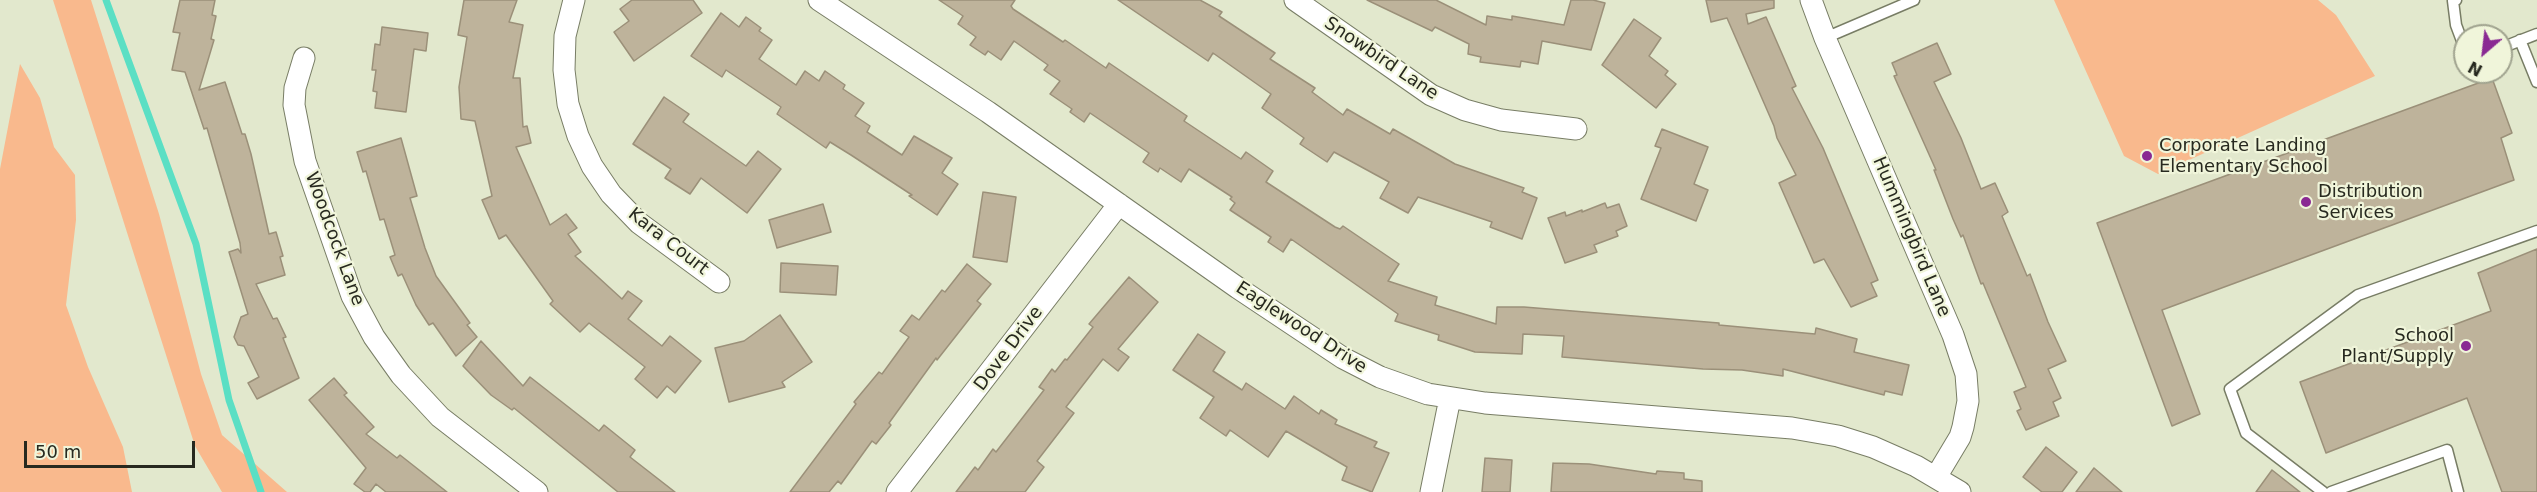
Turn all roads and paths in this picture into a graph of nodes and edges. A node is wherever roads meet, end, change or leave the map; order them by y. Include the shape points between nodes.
1 (574, 0) edge
2 (819, 0) edge
3 (1295, 0) edge
4 (1811, 0) edge
5 (1914, 0) edge
6 (2456, 0) edge
7 (2456, 24) edge
8 (2537, 34) edge
9 (1825, 38) junction
10 (2520, 40) junction
11 (2513, 43) edge
12 (304, 58) dead end
13 (2537, 82) edge
14 (1576, 129) dead end
15 (1119, 204) junction
16 (2537, 231) edge
17 (719, 282) dead end
18 (1450, 398) junction
19 (1936, 477) junction
20 (537, 492) edge
21 (897, 492) edge
22 (1431, 492) edge
23 (1960, 492) edge
24 (2323, 492) edge
25 (2331, 492) edge
26 (2458, 492) edge

1 - 17 street, Kara Court via 564,70 571,115 592,166 611,194 639,223
2 - 15 street, Eaglewood Drive
3 - 14 street, Snowbird Lane via 1431,95 1501,120
4 - 9 street, Hummingbird Lane
5 - 9 lane
6 - 7 lane
8 - 10 lane
9 - 19 street, Hummingbird Lane via 1949,324 1966,374 1968,401 1963,427
10 - 11 lane
10 - 13 lane
12 - 20 street, Woodcock Lane via 294,88 294,105 305,161 352,296 374,337 401,375 440,417
15 - 18 street, Eaglewood Drive via 1343,358 1380,377
15 - 21 street, Dove Drive
16 - 24 lane via 2358,295 2230,389 2246,433
18 - 19 street, Eaglewood Drive via 1792,428 1873,447
18 - 22 street
19 - 23 street, Eaglewood Drive
25 - 26 lane via 2447,450

